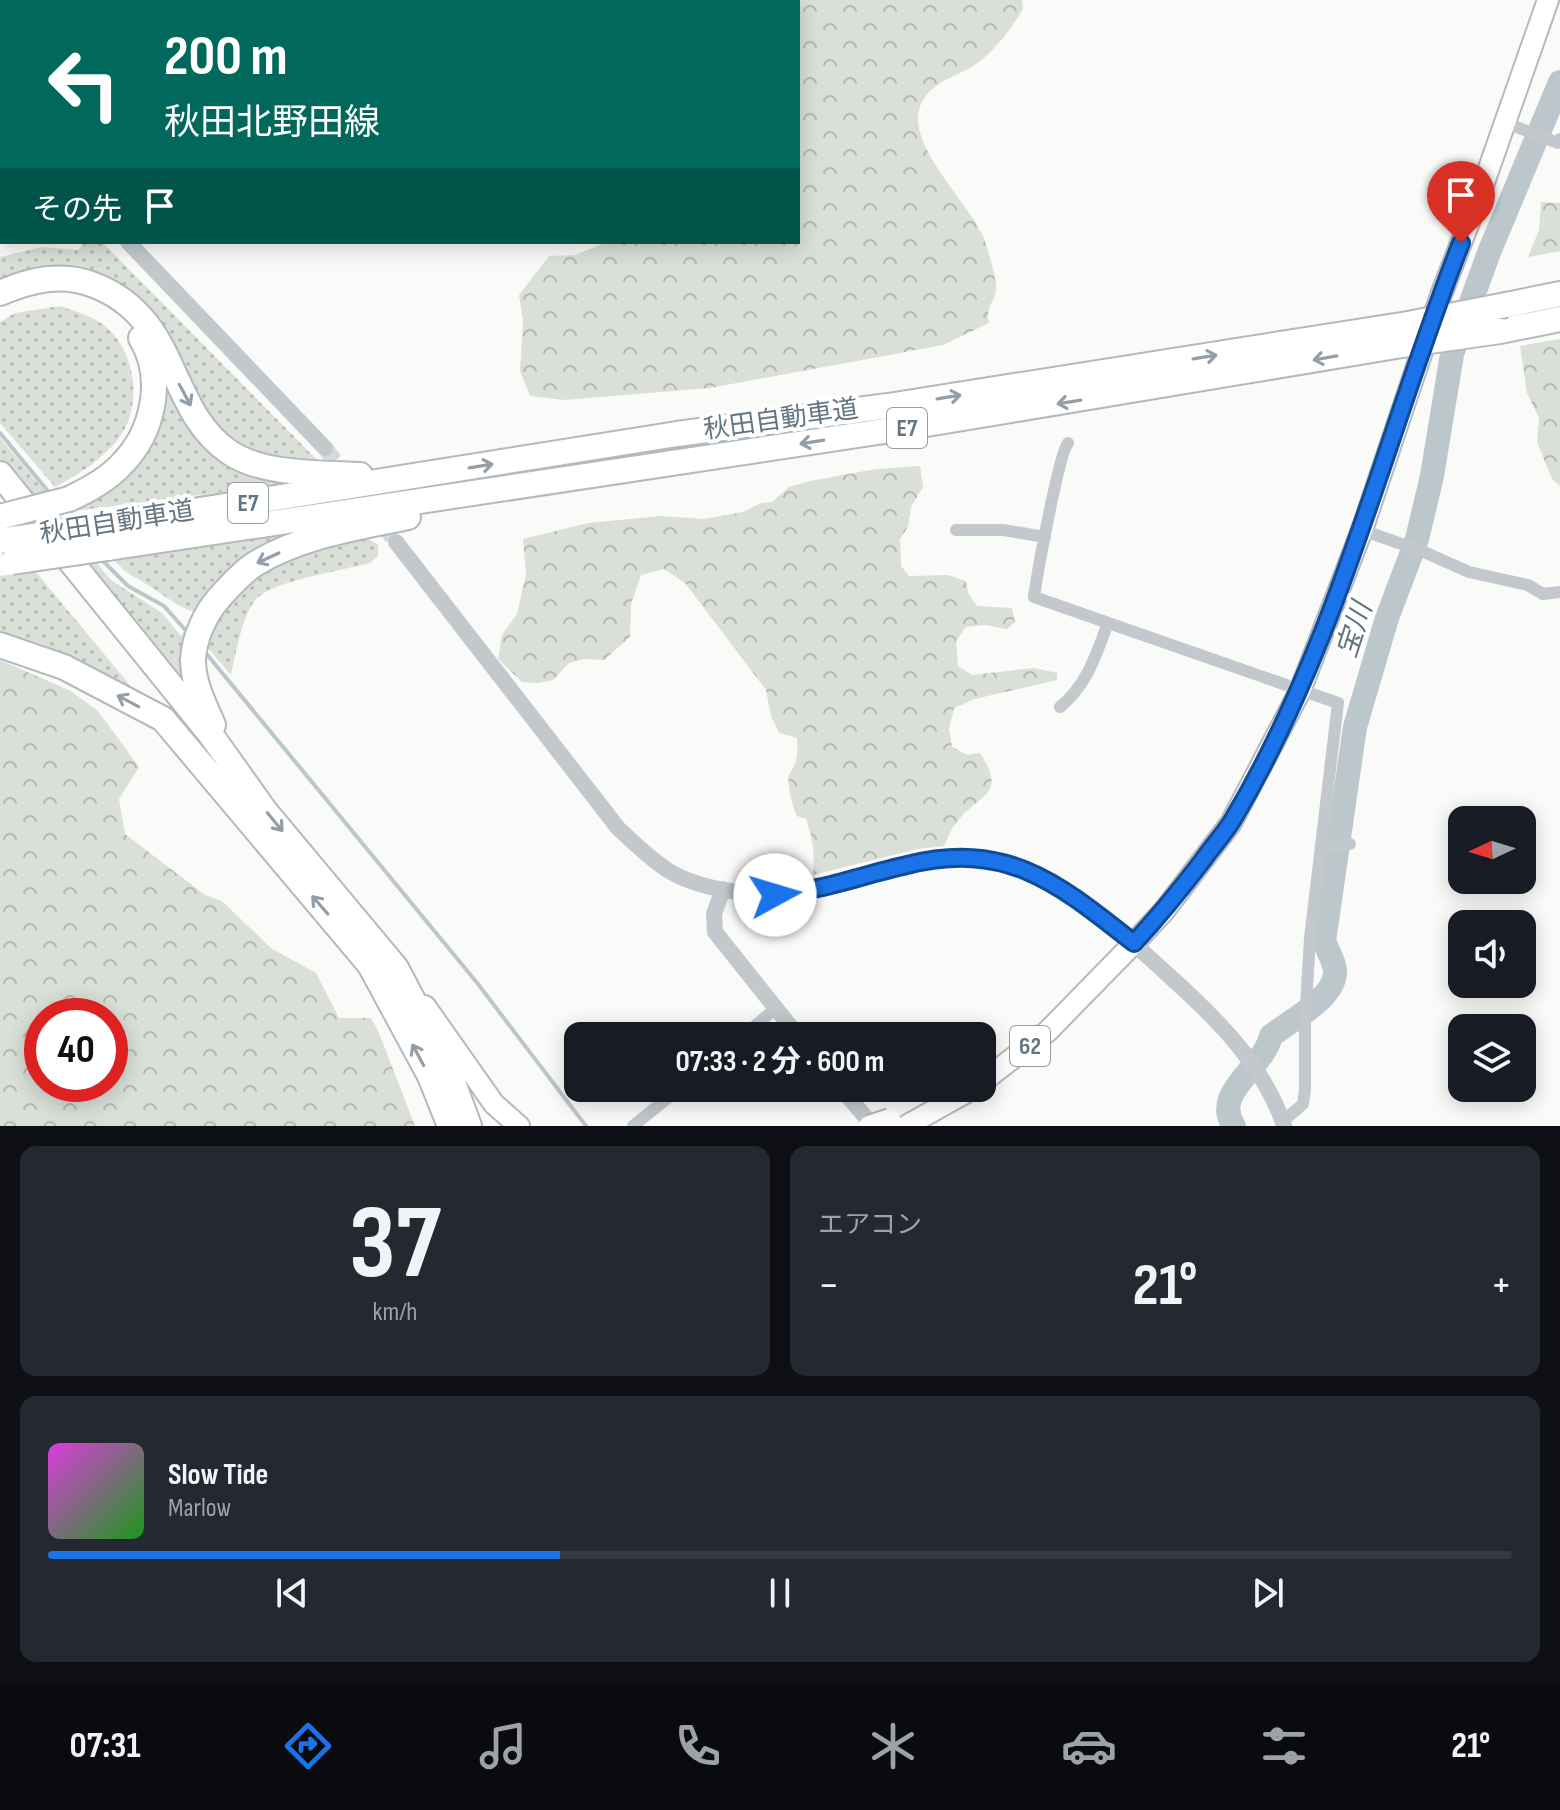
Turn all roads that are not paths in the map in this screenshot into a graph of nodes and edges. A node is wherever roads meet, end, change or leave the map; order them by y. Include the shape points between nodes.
1 (1548, 0) edge
2 (1506, 123) junction
3 (1555, 140) edge
4 (130, 244) edge
5 (0, 293) edge
6 (1560, 294) edge
7 (0, 308) edge
8 (1560, 319) edge
9 (1405, 334) junction
10 (1068, 443) dead end
11 (325, 448) tunnel mouth
12 (0, 474) edge
13 (404, 478) junction
14 (580, 478) junction
15 (0, 493) edge
16 (0, 517) edge
17 (956, 530) dead end
18 (1362, 530) junction
19 (1045, 537) junction
20 (396, 542) tunnel mouth
21 (4, 555) edge
22 (1560, 592) edge
23 (1108, 623) junction
24 (0, 645) edge
25 (1300, 691) junction
26 (1060, 707) dead end
27 (189, 747) junction
28 (228, 760) junction
29 (1350, 844) dead end
30 (1321, 846) junction
31 (723, 889) junction
32 (1134, 943) junction
33 (396, 968) junction
34 (1075, 1004) junction
35 (775, 1009) junction
36 (760, 1022) edge
37 (786, 1022) edge
38 (996, 1059) edge
39 (996, 1071) edge
40 (663, 1102) edge
41 (858, 1102) edge
42 (928, 1102) edge
43 (939, 1102) edge
44 (516, 1124) edge
45 (885, 1124) edge
46 (1283, 1124) edge
47 (450, 1126) edge
48 (469, 1126) edge
49 (633, 1126) edge

1 - 2 main road, 62
2 - 3 street
2 - 18 main road, 62
4 - 11 street
5 -> 13 highway via 27,281 66,278 116,293 137,310 159,340 206,431 230,453 304,473
6 - 9 highway, 秋田自動車道 / E7, bridge
7 - 16 highway, bridge via 30,296 66,293 106,305 133,325 148,350 155,379 144,432 123,464 69,499
8 - 9 highway, 秋田自動車道 / E7, bridge via 1500,331
13 -> 9 highway, 秋田自動車道 / E7 via 1087,375
9 -> 14 highway, 秋田自動車道 / E7 via 1116,394
10 - 19 street
12 - 28 highway
13 - 21 highway, 秋田自動車道 / E7, bridge via 93,527
14 - 21 highway, 秋田自動車道 / E7, bridge via 108,548
14 -> 28 highway via 496,502 341,531 254,565 208,611 193,660 198,691
15 - 27 highway via 140,668
17 - 19 street
18 - 22 street via 1469,572 1528,585 1543,594
18 - 25 main road, 62
19 - 23 street via 1034,597
20 - 31 street via 618,828 671,872
23 - 25 street
23 - 26 street via 1089,672
27 -> 24 highway via 163,719 64,667
25 - 30 street via 1338,703
25 - 32 main road, 62 via 1231,823
47 -> 27 highway via 430,1076 370,965
28 -> 33 highway
29 - 30 street
30 - 46 street via 1306,999 1305,1090 1303,1104
31 - 32 street via 801,893 950,857 1000,861 1056,885
31 - 35 street via 714,914 715,932
32 - 34 main road, 62
32 - 46 street via 1238,1046
33 - 44 main road via 494,1104
33 - 48 highway via 445,1061
34 - 38 main road, 62
34 - 39 main road, 62
35 - 36 street
35 - 37 street
40 - 49 street
41 - 45 street
42 - 45 main road
43 - 45 main road

